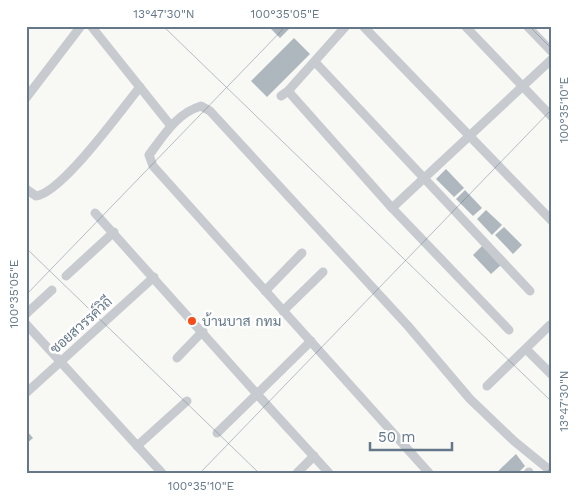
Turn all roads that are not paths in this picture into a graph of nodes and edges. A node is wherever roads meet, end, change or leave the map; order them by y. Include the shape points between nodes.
1 (82, 26) edge
2 (90, 26) edge
3 (346, 26) edge
4 (363, 26) edge
5 (465, 26) edge
6 (527, 26) edge
7 (552, 52) edge
8 (552, 59) edge
9 (314, 62) junction
10 (523, 86) junction
11 (140, 87) junction
12 (26, 98) edge
13 (552, 116) edge
14 (171, 126) junction
15 (470, 135) junction
16 (425, 178) junction
17 (26, 189) edge
18 (392, 208) junction
19 (95, 213) dead end
20 (552, 221) edge
21 (114, 232) junction
22 (302, 253) dead end
23 (323, 272) dead end
24 (66, 276) dead end
25 (154, 277) junction
26 (52, 290) dead end
27 (265, 291) junction
28 (530, 291) dead end
29 (283, 311) junction
30 (26, 314) edge
31 (26, 324) edge
32 (550, 325) dead end
33 (509, 330) dead end
34 (203, 331) junction
35 (311, 341) junction
36 (526, 349) junction
37 (177, 358) dead end
38 (61, 363) junction
39 (552, 375) edge
40 (487, 386) dead end
41 (26, 393) edge
42 (257, 394) junction
43 (187, 401) dead end
44 (218, 433) dead end
45 (137, 446) junction
46 (314, 456) junction
47 (552, 472) edge
48 (162, 473) edge
49 (297, 473) edge
50 (329, 473) edge
51 (429, 473) edge

1 - 12 street
2 - 11 street
3 - 9 street
4 - 15 street
5 - 10 street
6 - 7 street
8 - 10 street
9 - 16 street
9 - 18 street via 284,93
10 - 13 street
10 - 15 street
11 - 14 street
11 - 17 street via 58,184 45,195 36,196
14 - 27 street via 149,154 153,166
14 - 47 street via 189,109 201,106 210,111 408,326 470,399
15 - 16 street
15 - 20 street
16 - 18 street
16 - 28 street
18 - 33 street
19 - 21 street
21 - 24 street
21 - 25 street
22 - 27 street
23 - 29 street
25 - 34 street
25 - 38 street, ซอยสวรรค์วิถี
26 - 30 street
27 - 29 street
29 - 35 street
31 - 38 street
32 - 36 street
34 - 37 street
34 - 42 street
35 - 42 street
35 - 51 street
36 - 39 street
36 - 40 street
38 - 41 street, ซอยสวรรค์วิถี
38 - 45 street
42 - 44 street
42 - 46 street
43 - 45 street
45 - 48 street
46 - 49 street
46 - 50 street

